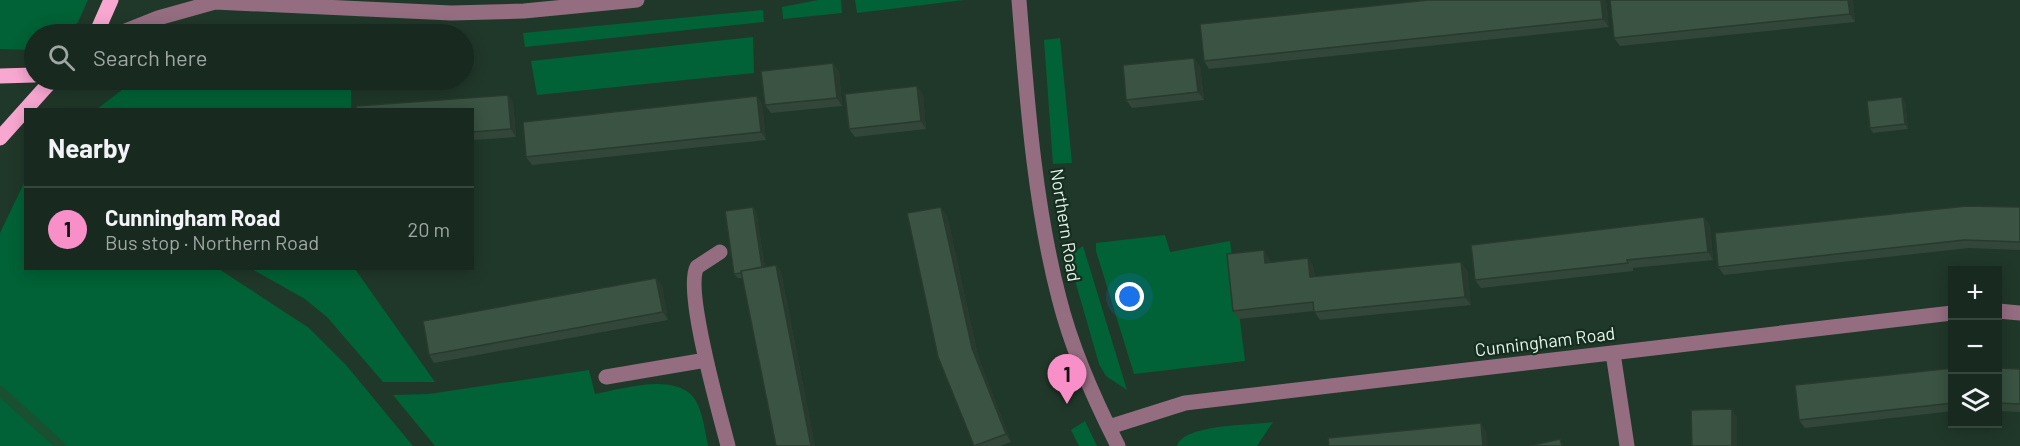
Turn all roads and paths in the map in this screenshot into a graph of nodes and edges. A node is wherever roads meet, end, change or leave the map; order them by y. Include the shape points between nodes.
1 (111, 0) edge
2 (637, 0) edge
3 (1019, 0) edge
4 (213, 1) edge
5 (100, 24) edge
6 (143, 24) edge
7 (24, 75) edge
8 (0, 76) edge
9 (43, 90) edge
10 (27, 108) edge
11 (24, 111) edge
12 (0, 138) edge
13 (720, 252) dead end
14 (2002, 311) edge
15 (2020, 313) edge
16 (1948, 314) edge
17 (1613, 353) junction
18 (706, 360) junction
19 (606, 377) dead end
20 (1108, 427) junction
21 (728, 446) edge
22 (1118, 446) edge
23 (1627, 446) edge

1 - 5 main road
2 - 4 street via 524,12 452,13
3 - 20 street, Northern Road via 1032,136 1052,270 1076,354
4 - 6 street
7 - 8 main road
9 - 10 main road
11 - 12 main road
13 - 18 street via 693,274
14 - 15 street
16 - 17 street, Cunningham Road
17 - 20 street, Cunningham Road via 1185,403
17 - 23 street
18 - 19 street
18 - 21 street
20 - 22 street, Northern Road

